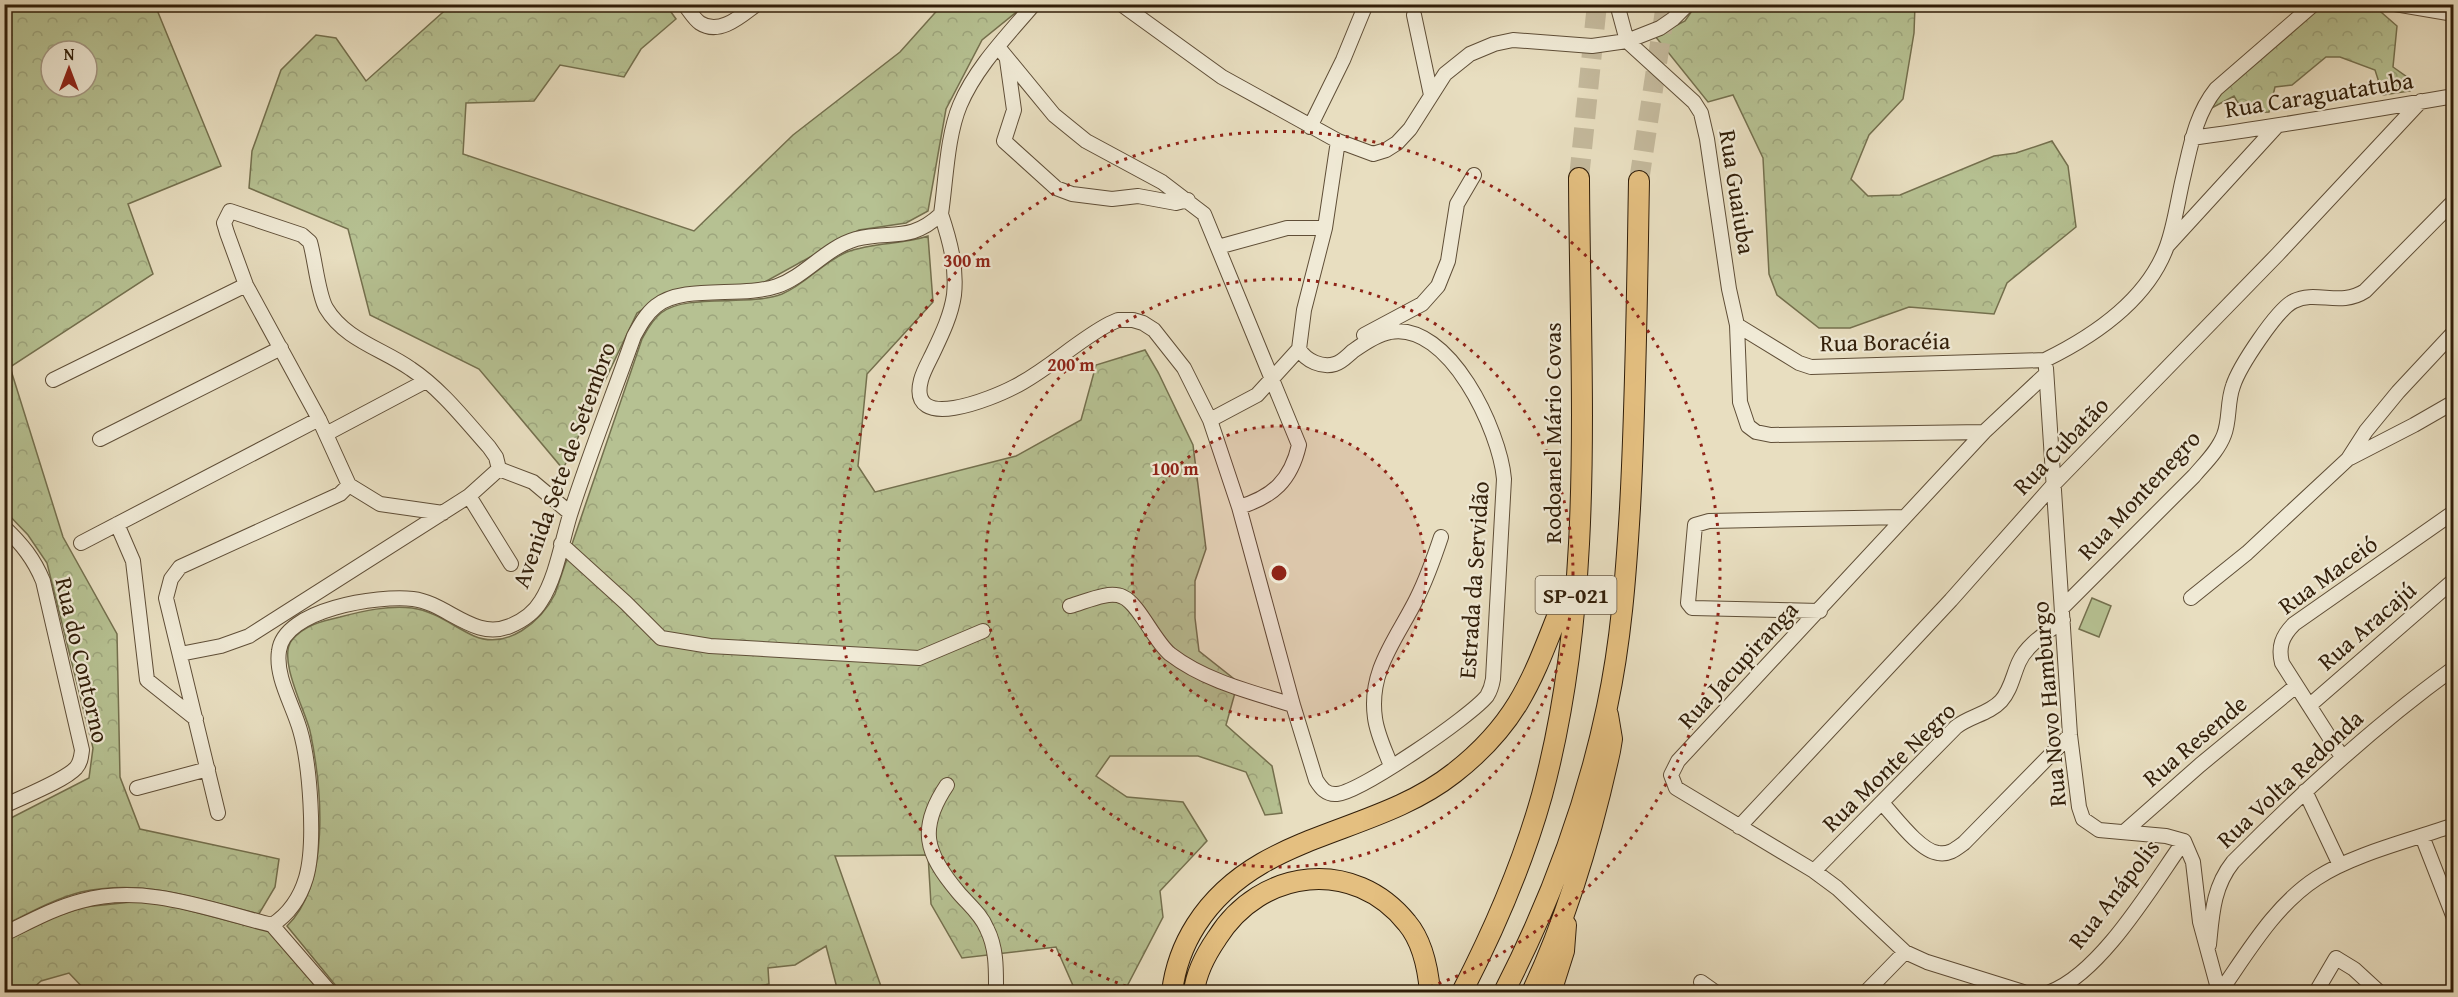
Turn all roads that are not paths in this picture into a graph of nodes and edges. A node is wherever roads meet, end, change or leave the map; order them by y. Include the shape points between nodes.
1 (684, 4) edge
2 (757, 4) edge
3 (1034, 4) edge
4 (1121, 4) edge
5 (1366, 4) edge
6 (1617, 4) edge
7 (1688, 4) edge
8 (2314, 4) edge
9 (2395, 4) edge
10 (2454, 14) edge
11 (1414, 15) dead end
12 (1627, 41) junction
13 (998, 47) junction
14 (1007, 58) junction
15 (1431, 95) junction
16 (2454, 96) edge
17 (2421, 102) junction
18 (1310, 127) junction
19 (2276, 127) junction
20 (2192, 138) junction
21 (1338, 141) junction
22 (1474, 175) dead end
23 (1579, 178) tunnel mouth
24 (1639, 181) tunnel mouth
25 (1188, 200) junction
26 (2454, 201) edge
27 (941, 214) junction
28 (1325, 228) junction
29 (1218, 247) junction
30 (2167, 247) junction
31 (246, 285) junction
32 (1737, 325) junction
33 (2454, 332) edge
34 (280, 348) junction
35 (1299, 350) junction
36 (1355, 350) junction
37 (2046, 367) junction
38 (53, 380) dead end
39 (1272, 380) junction
40 (426, 381) junction
41 (2454, 402) edge
42 (319, 419) junction
43 (1210, 420) junction
44 (2366, 431) junction
45 (1984, 432) junction
46 (326, 434) junction
47 (100, 439) dead end
48 (2376, 445) junction
49 (2348, 459) junction
50 (499, 469) junction
51 (2054, 484) junction
52 (349, 485) junction
53 (469, 496) junction
54 (1239, 507) junction
55 (2454, 512) edge
56 (443, 513) junction
57 (570, 513) junction
58 (1904, 517) junction
59 (117, 524) junction
60 (4, 527) edge
61 (1441, 537) dead end
62 (81, 543) dead end
63 (561, 544) junction
64 (511, 564) dead end
65 (1578, 569) junction
66 (2454, 580) edge
67 (2191, 598) dead end
68 (1070, 606) dead end
69 (1820, 611) junction
70 (2063, 614) junction
71 (983, 631) dead end
72 (180, 654) junction
73 (2454, 668) edge
74 (2296, 686) junction
75 (1293, 705) junction
76 (2310, 705) junction
77 (1607, 708) junction
78 (196, 719) junction
79 (2070, 735) junction
80 (2342, 757) junction
81 (1391, 766) junction
82 (208, 769) junction
83 (947, 785) dead end
84 (137, 788) dead end
85 (2305, 791) junction
86 (1883, 804) junction
87 (4, 806) edge
88 (218, 813) dead end
89 (2454, 825) edge
90 (1740, 827) junction
91 (2124, 832) junction
92 (2422, 836) junction
93 (2184, 842) junction
94 (2340, 865) junction
95 (1814, 871) junction
96 (1566, 910) junction
97 (2453, 917) edge
98 (272, 925) junction
99 (4, 934) edge
100 (1905, 952) junction
101 (2208, 954) junction
102 (1701, 982) dead end
103 (330, 993) edge
104 (996, 993) edge
105 (1172, 993) edge
106 (1194, 993) edge
107 (1430, 993) edge
108 (1462, 993) edge
109 (1504, 993) edge
110 (1532, 993) edge
111 (1551, 993) edge
112 (1715, 993) edge
113 (1866, 993) edge
114 (2023, 993) edge
115 (2049, 993) edge
116 (2219, 993) edge
117 (2316, 993) edge
118 (2379, 993) edge

1 - 2 street via 700,23 720,27
3 - 13 street
4 - 18 street via 1222,77
5 - 18 street
6 - 12 street
7 - 12 street via 1660,28
8 - 20 street via 2216,89 2200,114
9 - 10 street
11 - 15 street
12 - 15 street via 1592,46 1513,40 1494,44 1454,66
12 - 32 street, Rua Guaiuba via 1694,102 1701,113
13 - 14 street
13 - 27 street via 978,72 959,107
14 - 25 street via 1054,115 1086,141
14 - 25 street via 1014,110 1004,141 1056,188 1089,198 1138,196 1176,203
15 - 21 street via 1410,129 1386,150 1373,154
16 - 17 street, Rua Caraguatatuba
17 - 19 street, Rua Caraguatatuba
17 - 51 street, Rua Cubatão
18 - 21 street
19 - 20 street, Rua Caraguatatuba
19 - 30 street
20 - 30 street
21 - 28 street
22 - 36 street via 1457,204 1448,261 1438,286 1422,304 1367,333
23 - 65 highway, Rodoanel Mário Covas / SP-021
24 - 77 highway, SP-021 via 1632,474 1622,615
25 - 29 street via 1204,214
26 - 70 street, Rua Montenegro via 2365,291 2350,299 2303,299 2288,305 2263,335 2232,386 2223,437 2213,454
27 - 43 street, Estrada da Servidão via 955,276 944,331 921,377 920,397 927,406 936,410 991,398 1118,320 1143,323 1154,330 1184,368
27 - 57 street, Avenida Sete de Setembro via 912,232 840,245 778,286 751,292 691,294 656,305 634,336
28 - 29 street via 1287,228
28 - 35 street via 1304,310
29 - 39 street
30 - 37 street via 2147,281 2123,309
31 - 34 street
31 - 38 street
31 - 40 street via 226,233 224,223 230,211 302,235 310,242 324,305 333,319
32 - 37 street, Rua Boracéia via 1811,367
32 - 45 street, Rua Guaiuba via 1740,402 1744,418 1756,432
33 - 44 street
34 - 42 street
34 - 47 street
35 - 36 street, Estrada da Servidão via 1308,359 1326,365 1340,362
35 - 39 street
36 - 81 street, Estrada da Servidão via 1390,332 1404,331 1432,341 1482,409 1501,454 1504,472 1491,688 1465,716
37 - 45 street, Rua Jacupiranga
37 - 51 street, Rua Novo Hamburgo
39 - 43 street via 1257,395
39 - 54 street via 1298,439 1298,451 1280,485 1269,496
40 - 46 street
40 - 50 street via 489,447
41 - 48 street
42 - 46 street
42 - 59 street
43 - 54 street, Estrada da Servidão
44 - 48 street
44 - 49 street
45 - 58 street, Rua Jacupiranga
46 - 52 street
48 - 49 street
49 - 67 street via 2247,553
50 - 53 street
50 - 57 street via 533,482
51 - 70 street, Rua Novo Hamburgo
51 - 90 street, Rua Cubatão
52 - 56 street via 380,504
52 - 72 street via 340,494 180,567 171,579 166,598
53 - 56 street
53 - 64 street
54 - 75 street, Estrada da Servidão
55 - 74 street, Rua Maceió via 2286,632 2280,653
56 - 72 street via 249,636
57 - 63 street, Avenida Sete de Setembro
58 - 69 street, Rua Jacupiranga
58 - 69 street via 1709,521 1695,525 1688,603 1696,609
59 - 62 street
59 - 78 street via 133,561 147,680
60 - 87 street, Rua do Contorno via 36,563 43,581 82,750 76,768 65,776
61 - 81 street via 1418,597 1378,671 1375,719
63 - 71 street via 661,638 710,646 919,658
63 - 98 street, Avenida Sete de Setembro via 541,603 507,628 479,628 430,603 395,599 361,602 314,615 296,624 282,638 280,668 305,753 310,832 306,878 291,910
65 - 105 highway via 1523,698 1480,751 1453,774 1410,800 1296,846 1239,876 1203,913 1186,940
65 - 108 highway, Rodoanel Mário Covas / SP-021 via 1569,660 1542,796 1525,849
66 - 76 street, Rua Aracajú
68 - 75 street via 1112,594 1124,597 1169,653 1217,681
69 - 90 street, Rua Jacupiranga via 1673,769 1676,788
70 - 79 street, Rua Novo Hamburgo
70 - 86 street, Rua Monte Negro via 2019,661 2011,686 2000,703 1956,727
72 - 78 street
73 - 80 street, Rua Volta Redonda
74 - 76 street, Rua Maceió
74 - 91 street, Rua Resende
75 - 81 street, Estrada da Servidão via 1317,780 1328,793 1349,791
76 - 80 street, Rua Maceió
77 - 96 highway via 1611,751
77 - 109 highway, SP-021 via 1565,856
78 - 82 street
79 - 86 street via 1986,822 1948,852 1926,848
79 - 91 street, Rua Novo Hamburgo via 2083,819 2099,830
80 - 85 street, Rua Volta Redonda
82 - 84 street
82 - 88 street
83 - 104 street via 929,816 930,843 943,873 987,928 996,959
85 - 94 street
85 - 101 street, Rua Volta Redonda via 2223,873 2213,903
86 - 95 street, Rua Monte Negro
89 - 92 street
90 - 95 street, Rua Jacupiranga
91 - 93 street, Rua Novo Hamburgo via 2179,838
92 - 94 street
92 - 97 street
93 - 101 street via 2193,862
93 - 115 street, Rua Anápolis via 2111,942 2063,987
94 - 116 street via 2288,901
95 - 100 street, Rua Jacupiranga
96 - 110 highway
96 - 111 highway via 1564,951
98 - 99 street via 170,898 108,896 51,911
98 - 103 street
100 - 113 street
100 - 114 street
101 - 116 street
102 - 112 street
106 - 107 highway via 1209,950 1236,912 1278,885 1310,879 1355,885 1382,898 1395,910 1418,941
117 - 118 street via 2336,958

